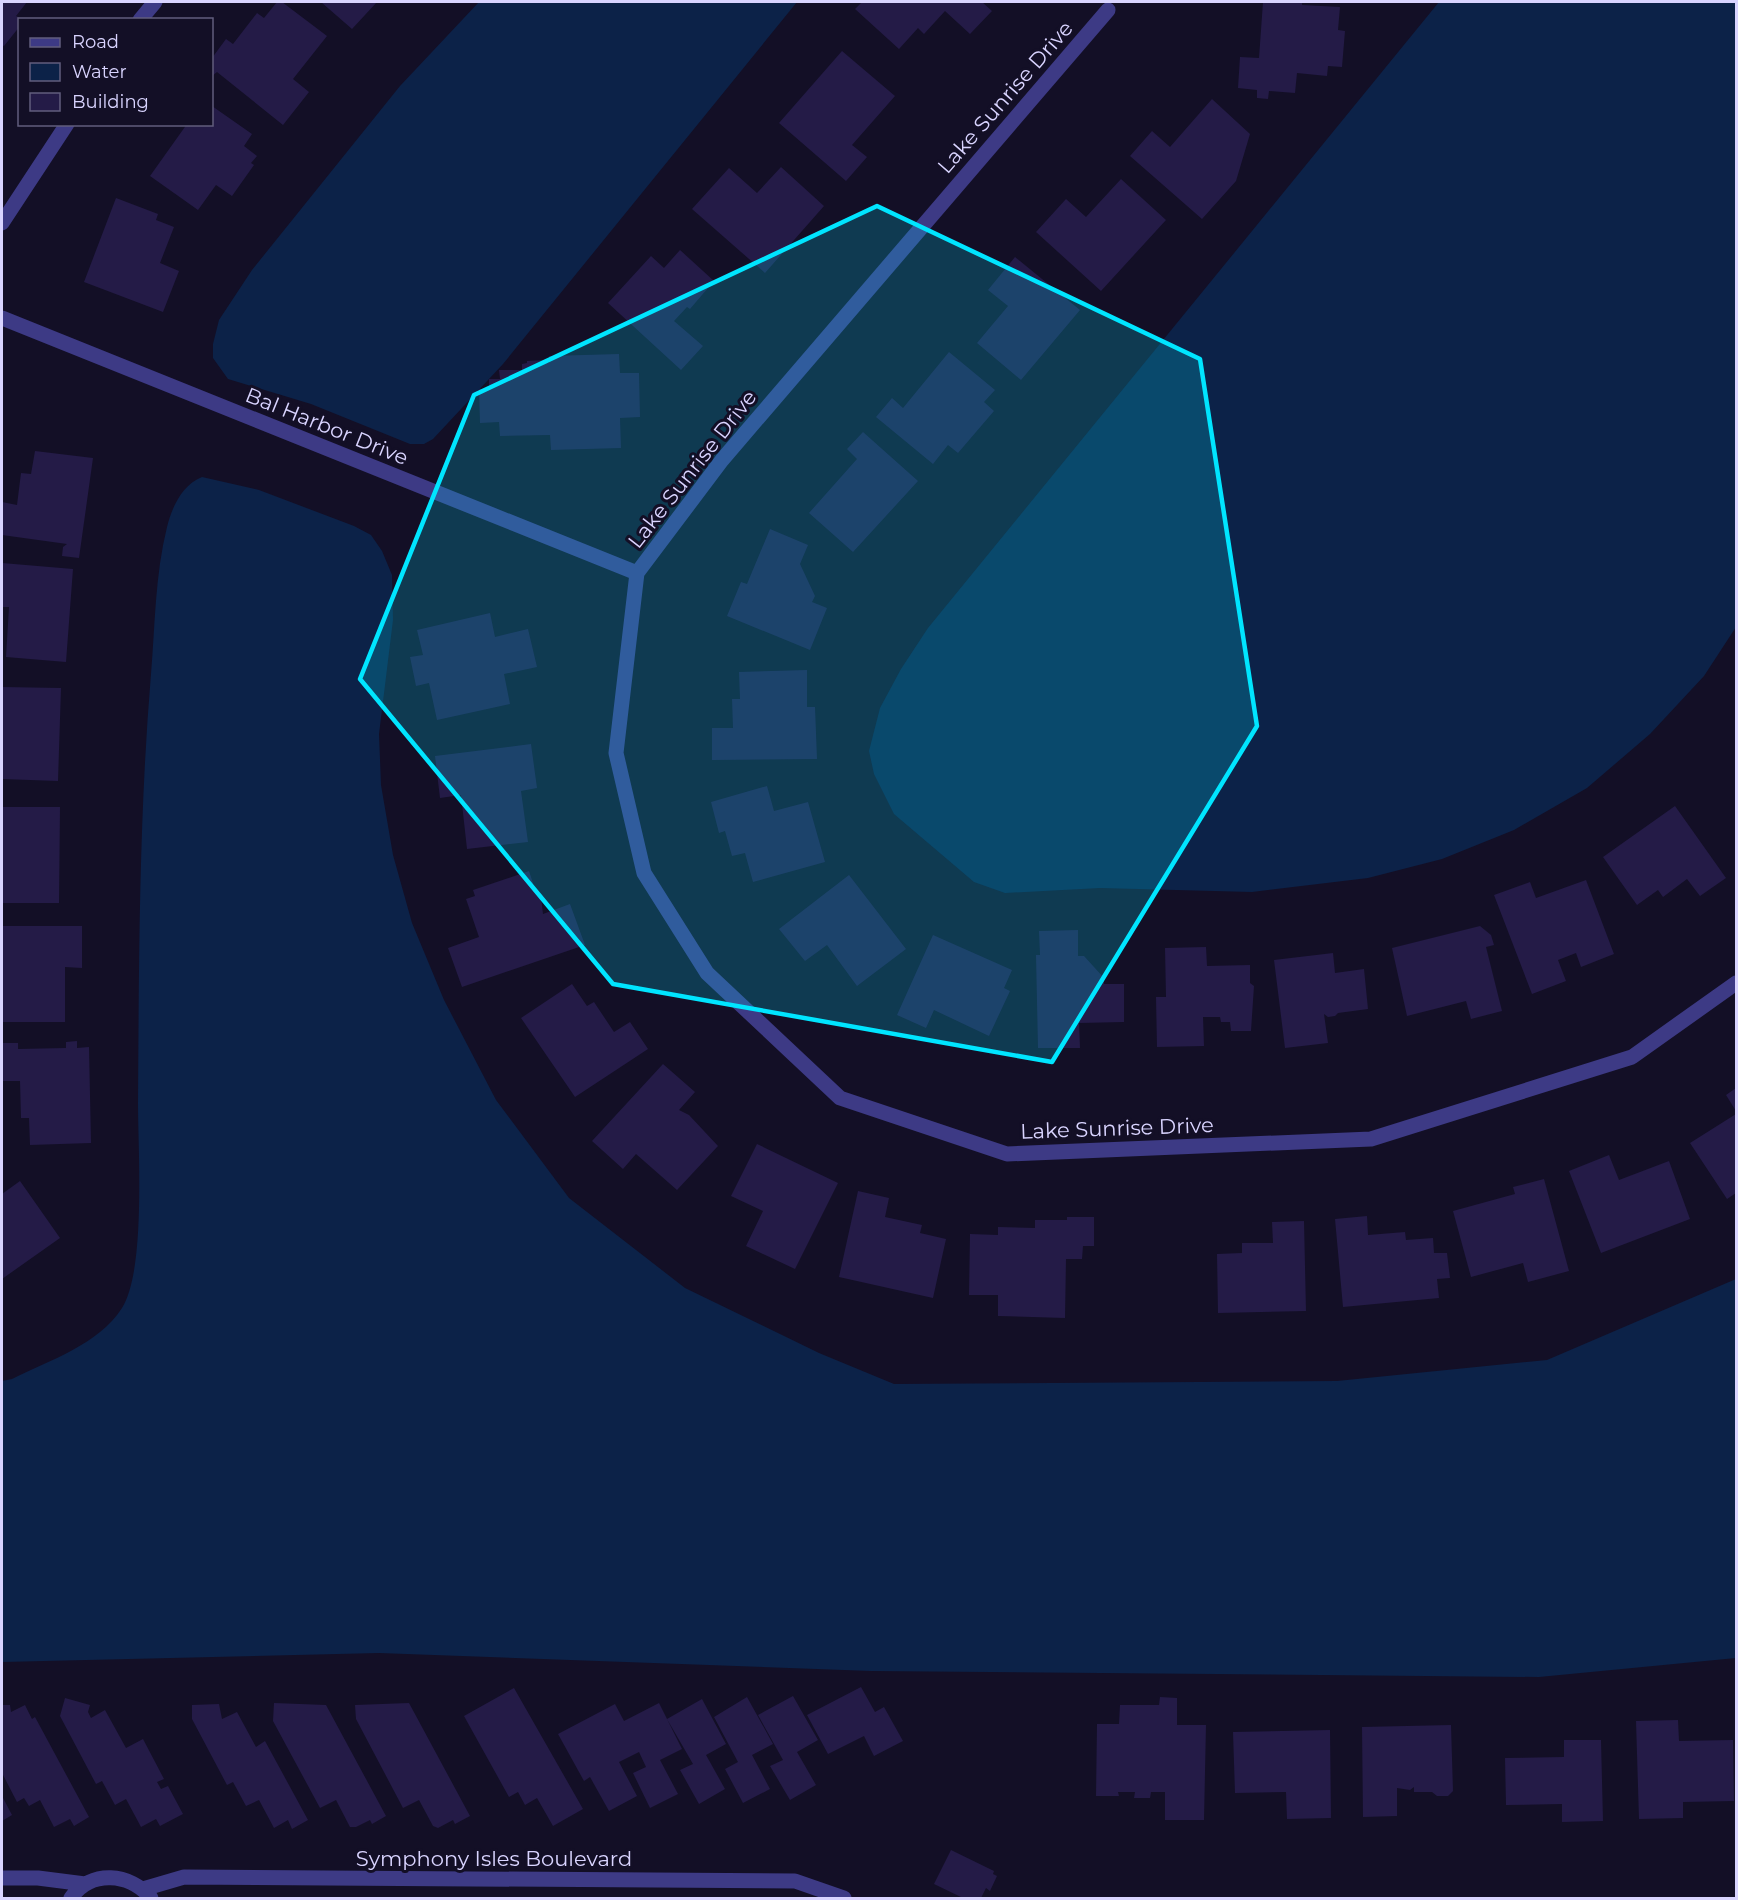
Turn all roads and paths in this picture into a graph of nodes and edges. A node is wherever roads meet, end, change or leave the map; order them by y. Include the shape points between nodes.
1 (155, 2) edge
2 (1108, 10) dead end
3 (142, 18) edge
4 (66, 126) edge
5 (2, 224) edge
6 (2, 318) edge
7 (637, 573) junction
8 (1737, 983) edge
9 (2, 1878) edge
10 (86, 1884) junction
11 (147, 1894) edge
12 (71, 1899) edge
13 (844, 1899) edge

1 - 3 street
2 - 7 street, Lake Sunrise Drive via 722,460
4 - 5 street
6 - 7 street, Bal Harbor Drive
7 - 8 street, Lake Sunrise Drive via 616,753 644,873 707,973 840,1098 1007,1154 1371,1138 1632,1056
9 - 10 street
10 - 11 street via 115,1877 130,1881
10 - 12 street
11 - 13 street, Symphony Isles Boulevard via 184,1877 795,1881

